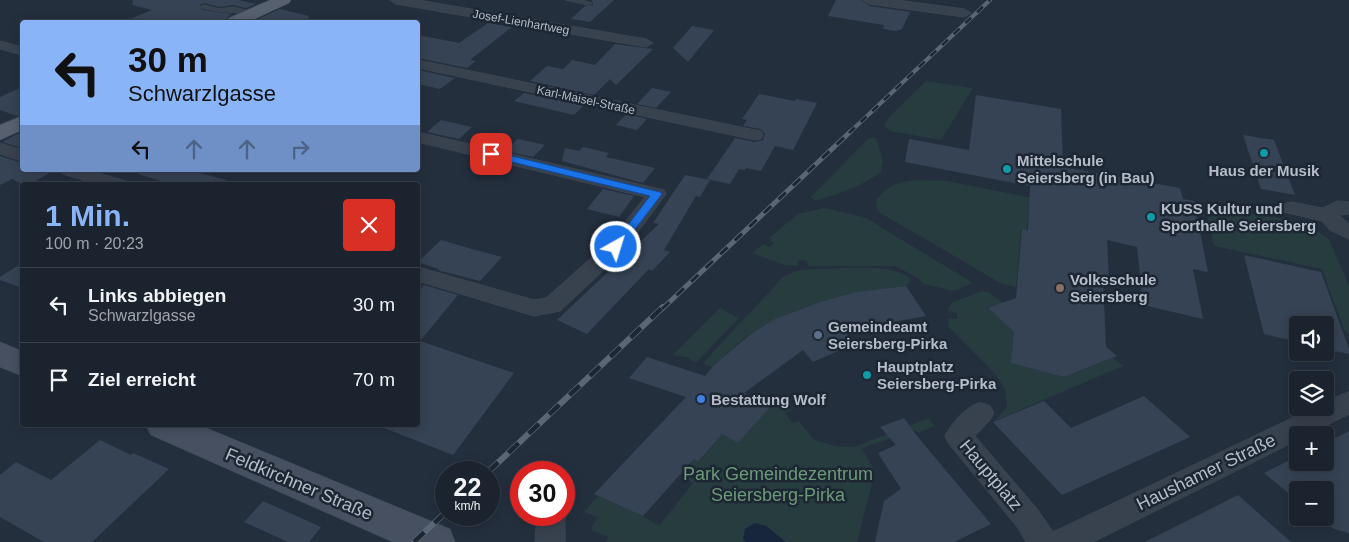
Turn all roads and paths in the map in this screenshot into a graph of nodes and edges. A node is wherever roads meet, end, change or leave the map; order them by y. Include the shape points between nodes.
1 (396, 0) edge
2 (569, 0) edge
3 (869, 0) edge
4 (279, 1) edge
5 (589, 3) dead end
6 (204, 7) dead end
7 (255, 13) junction
8 (964, 13) dead end
9 (239, 20) edge
10 (646, 43) dead end
11 (0, 45) edge
12 (20, 51) edge
13 (420, 64) edge
14 (20, 123) edge
15 (0, 133) edge
16 (754, 135) dead end
17 (420, 137) edge
18 (0, 148) edge
19 (20, 155) edge
20 (75, 172) edge
21 (109, 182) edge
22 (1291, 208) dead end
23 (1349, 208) edge
24 (1329, 216) junction
25 (1349, 233) edge
26 (420, 275) edge
27 (0, 354) edge
28 (20, 363) edge
29 (1349, 402) edge
30 (982, 413) dead end
31 (168, 427) edge
32 (551, 526) edge
33 (436, 542) edge
34 (550, 542) edge
35 (1043, 542) edge
36 (1063, 542) edge

1 - 10 street, Josef-Lienhartweg
2 - 5 lane
3 - 8 street
4 - 7 main road
6 - 7 lane
7 - 9 main road
11 - 12 street
13 - 16 street, Karl-Maisel-Straße
14 - 15 main road
17 - 26 street via 657,194 616,247 560,299 544,308 534,308
18 - 19 street
20 - 21 street
22 - 24 street
23 - 24 street via 1332,209
24 - 25 street
27 - 28 main road
29 - 36 street, Haushamer Straße
30 - 35 street, Hauptplatz via 958,436 1028,519
31 - 33 main road, Feldkirchner Straße
32 - 34 street

